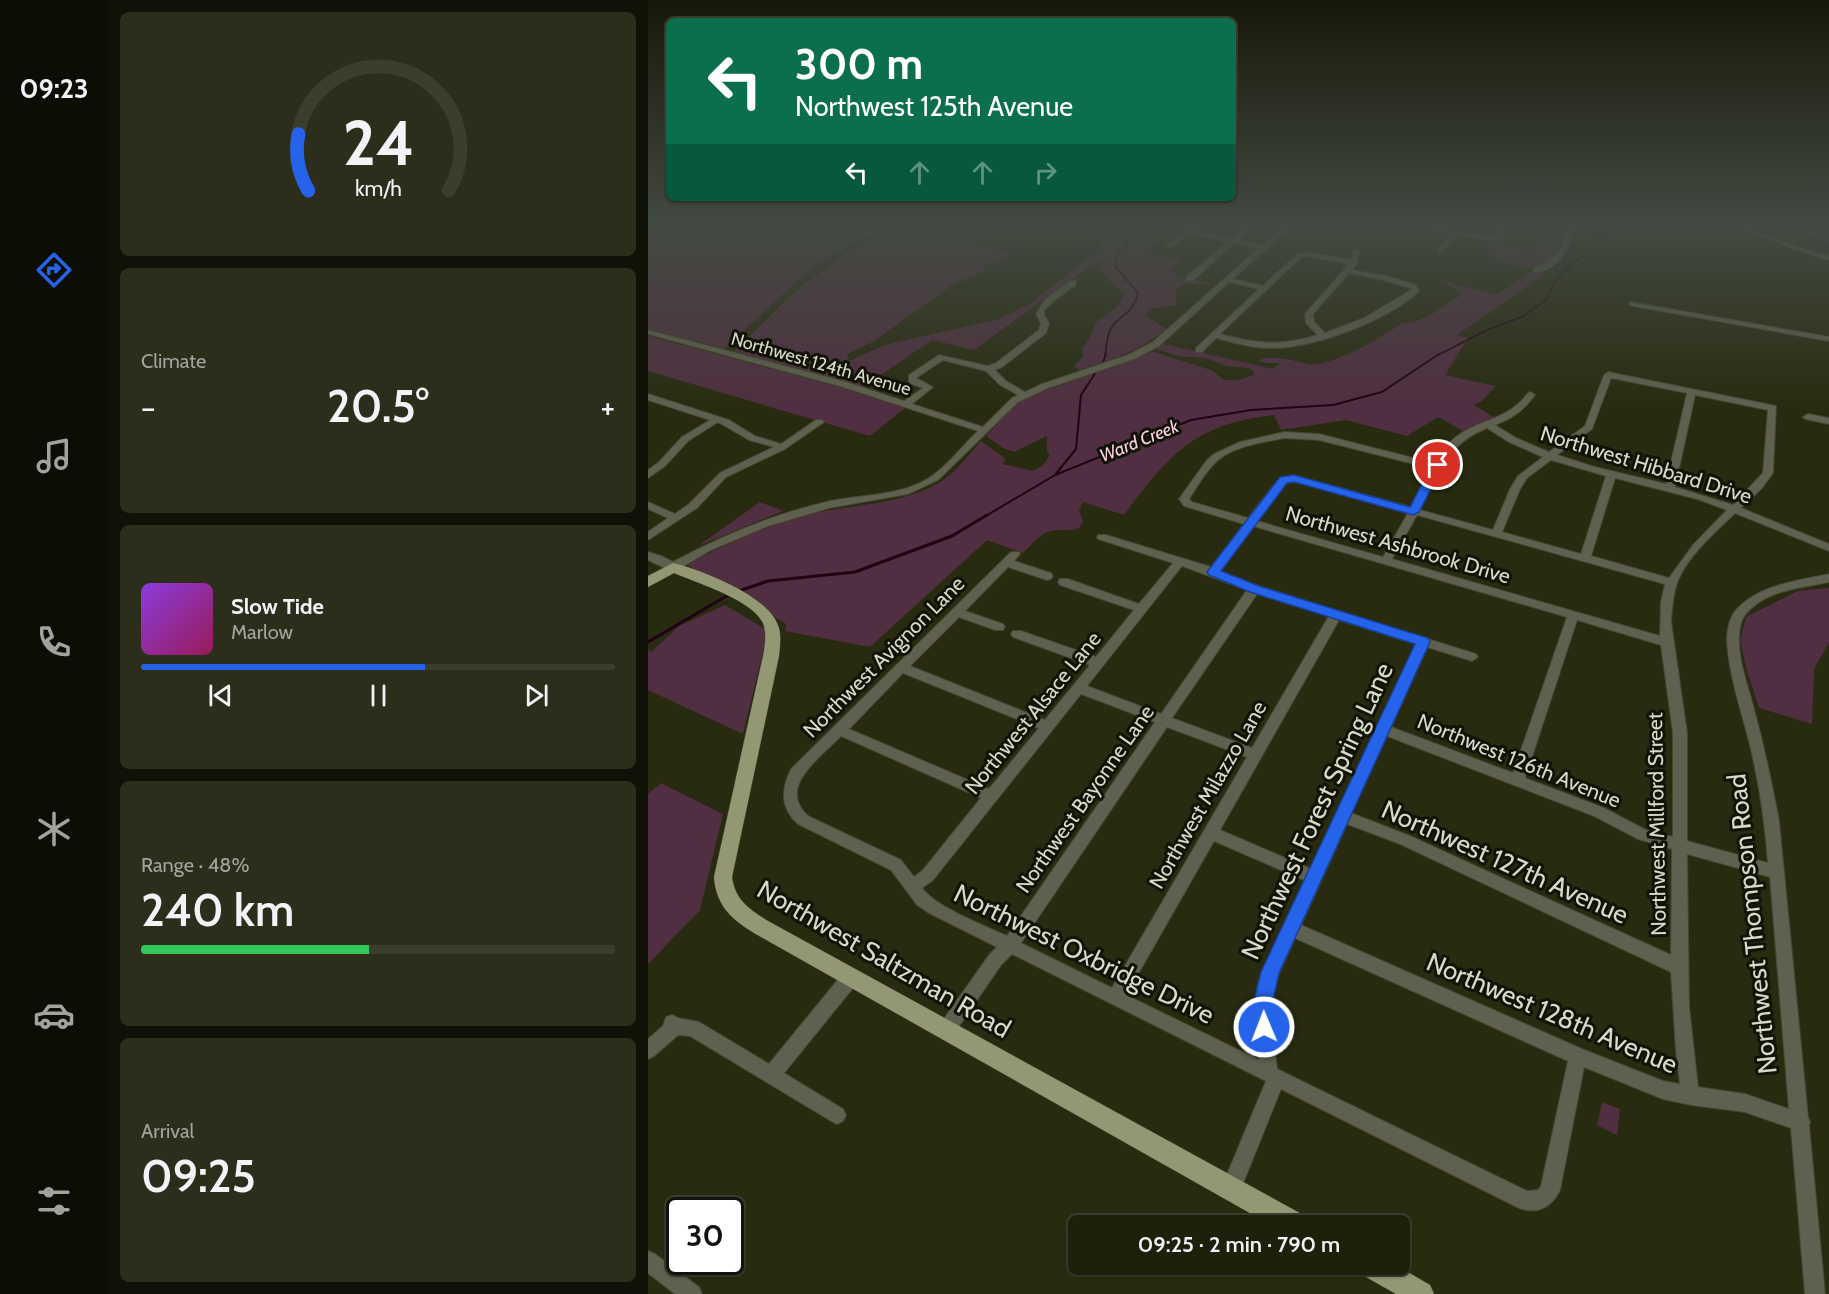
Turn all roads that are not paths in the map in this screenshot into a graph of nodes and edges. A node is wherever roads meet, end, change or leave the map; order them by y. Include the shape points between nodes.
1 (1068, 286) edge
2 (1221, 286) edge
3 (1257, 286) edge
4 (1334, 286) edge
5 (1406, 286) edge
6 (1264, 288) joint
7 (1633, 304) dead end
8 (648, 332) edge
9 (1215, 336) junction
10 (1324, 337) junction
11 (1829, 339) edge
12 (1199, 350) dead end
13 (989, 369) junction
14 (1692, 391) junction
15 (1531, 394) dead end
16 (1023, 395) junction
17 (648, 397) edge
18 (904, 405) junction
19 (1808, 417) dead end
20 (717, 419) junction
21 (1829, 421) edge
22 (819, 422) dead end
23 (1489, 425) junction
24 (984, 430) junction
25 (782, 447) junction
26 (1551, 457) junction
27 (1436, 467) junction
28 (1611, 474) junction
29 (648, 475) edge
30 (1670, 488) junction
31 (648, 505) edge
32 (1735, 509) junction
33 (1413, 512) junction
34 (676, 518) junction
35 (1251, 522) junction
36 (1496, 534) junction
37 (648, 537) edge
38 (1102, 537) dead end
39 (1829, 548) edge
40 (648, 556) edge
41 (1585, 558) junction
42 (1180, 561) junction
43 (1386, 561) junction
44 (673, 567) junction
45 (1213, 572) junction
46 (1047, 576) dead end
47 (1829, 578) edge
48 (648, 582) edge
49 (1064, 582) dead end
50 (1671, 582) junction
51 (1254, 589) junction
52 (1142, 609) junction
53 (957, 612) junction
54 (1336, 614) junction
55 (1573, 616) junction
56 (999, 627) dead end
57 (1017, 634) dead end
58 (1423, 642) junction
59 (1666, 642) junction
60 (1472, 657) dead end
61 (1098, 663) junction
62 (902, 668) junction
63 (1079, 688) junction
64 (1165, 720) junction
65 (1048, 726) junction
66 (1383, 729) junction
67 (839, 730) junction
68 (1255, 755) junction
69 (1517, 782) junction
70 (789, 793) joint
71 (992, 797) junction
72 (1342, 816) junction
73 (1211, 833) junction
74 (1681, 846) junction
75 (1777, 872) junction
76 (1314, 877) junction
77 (913, 886) junction
78 (1291, 928) junction
79 (1010, 945) junction
80 (1681, 968) junction
81 (851, 977) junction
82 (1116, 997) junction
83 (947, 1029) junction
84 (648, 1050) edge
85 (1578, 1056) junction
86 (771, 1076) junction
87 (1272, 1076) junction
88 (1691, 1096) junction
89 (837, 1115) dead end
90 (1801, 1122) junction
91 (1231, 1189) junction
92 (1278, 1215) edge
93 (648, 1261) edge
94 (1387, 1275) edge
95 (692, 1294) edge
96 (1421, 1294) edge
97 (1815, 1294) edge

1 - 13 street via 1040,310 1046,323 1043,331
2 - 16 street via 1146,350
3 - 6 street
4 - 10 street via 1309,314 1310,324
5 - 10 street via 1415,290 1390,307
6 - 9 street
7 - 11 street
8 - 18 street, Northwest 124th Avenue via 843,384
9 - 10 street via 1272,346
9 - 12 street
13 - 16 street
13 - 18 street via 946,357 939,359 912,377 912,381 929,387
14 - 26 street via 1607,376 1590,427
14 - 30 street
14 - 32 street, Northwest Millford Street via 1773,408 1768,473
15 - 23 street via 1516,412
16 - 24 street
17 - 20 street
18 - 24 street, Northwest 124th Avenue
19 - 21 street
20 - 25 street via 752,438
20 - 29 street via 682,441
22 - 25 street
23 - 26 street, Northwest Hibbard Drive via 1515,442
23 - 27 street via 1456,441
24 - 44 street via 948,468 922,485 791,514
25 - 34 street via 723,475
26 - 28 street, Northwest Hibbard Drive
26 - 36 street via 1521,480
27 - 33 street
27 - 35 street, Northwest Ashbrook Drive via 1305,435 1277,436 1243,444 1210,462 1184,499 1188,504
28 - 30 street, Northwest Hibbard Drive
28 - 41 street
30 - 32 street, Northwest Hibbard Drive
31 - 34 street
32 - 39 street, Northwest Hibbard Drive
32 - 50 street, Northwest Millford Street via 1682,564
33 - 35 street via 1287,479
33 - 36 street
33 - 43 street
34 - 37 street
35 - 43 street, Northwest Ashbrook Drive
35 - 45 street
36 - 41 street
38 - 42 street
40 - 44 street
41 - 50 street
42 - 45 street
42 - 52 street, Northwest Alsace Lane
43 - 55 street, Northwest Ashbrook Drive
44 - 48 main road
44 - 81 main road, Northwest Saltzman Road via 752,604 770,622 773,641 725,866 724,891 729,904 738,913
45 - 51 street
46 - 53 street, Northwest Avignon Lane via 1011,558
47 - 75 street, Northwest Thompson Road via 1760,596 1740,613 1735,624 1734,650 1764,774
49 - 52 street
50 - 59 street, Northwest Millford Street via 1665,617
51 - 54 street
51 - 64 street, Northwest Bayonne Lane
52 - 61 street, Northwest Alsace Lane
53 - 56 street
53 - 62 street, Northwest Avignon Lane
54 - 58 street
54 - 68 street, Northwest Milazzo Lane
55 - 59 street, Northwest Ashbrook Drive
55 - 69 street
57 - 61 street
58 - 60 street
58 - 66 street, Northwest Forest Spring Lane
59 - 74 street, Northwest Millford Street via 1680,730
61 - 63 street, Northwest Alsace Lane
62 - 65 street
62 - 67 street, Northwest Avignon Lane
63 - 64 street
63 - 65 street, Northwest Alsace Lane
64 - 68 street
64 - 79 street, Northwest Bayonne Lane
65 - 71 street, Northwest Alsace Lane
66 - 69 street, Northwest 126th Avenue
66 - 72 street, Northwest Forest Spring Lane
67 - 70 street, Northwest Avignon Lane via 796,773
67 - 71 street
68 - 73 street, Northwest Milazzo Lane
69 - 74 street, Northwest 126th Avenue via 1599,812 1643,835
70 - 77 street, Northwest Oxbridge Drive via 794,813 803,820 896,865
71 - 77 street, Northwest Alsace Lane via 928,875
72 - 76 street, Northwest Forest Spring Lane
72 - 80 street, Northwest 127th Avenue via 1405,840
73 - 76 street
73 - 82 street, Northwest Milazzo Lane
74 - 75 street, Northwest 126th Avenue
74 - 80 street, Northwest Millford Street
75 - 90 street, Northwest Thompson Road
76 - 78 street, Northwest Forest Spring Lane
77 - 79 street, Northwest Oxbridge Drive via 922,900 934,908
78 - 85 street, Northwest 128th Avenue
78 - 87 street, Northwest Forest Spring Lane via 1270,972 1263,1002
79 - 82 street, Northwest Oxbridge Drive
79 - 83 street, Northwest Bayonne Lane
80 - 88 street, Northwest Millford Street via 1682,1034
81 - 83 main road, Northwest Saltzman Road
81 - 86 street
82 - 87 street, Northwest Oxbridge Drive
83 - 91 main road, Northwest Saltzman Road
84 - 86 street via 672,1027 693,1028
85 - 87 street, Northwest Oxbridge Drive via 1550,1190 1538,1202 1526,1201
85 - 88 street, Northwest 128th Avenue via 1664,1090
86 - 89 street
87 - 91 street, Northwest Forest Spring Lane
88 - 90 street, Northwest 128th Avenue via 1745,1103
90 - 97 street, Northwest Thompson Road
91 - 92 main road, Northwest Saltzman Road
93 - 95 street
94 - 96 main road

